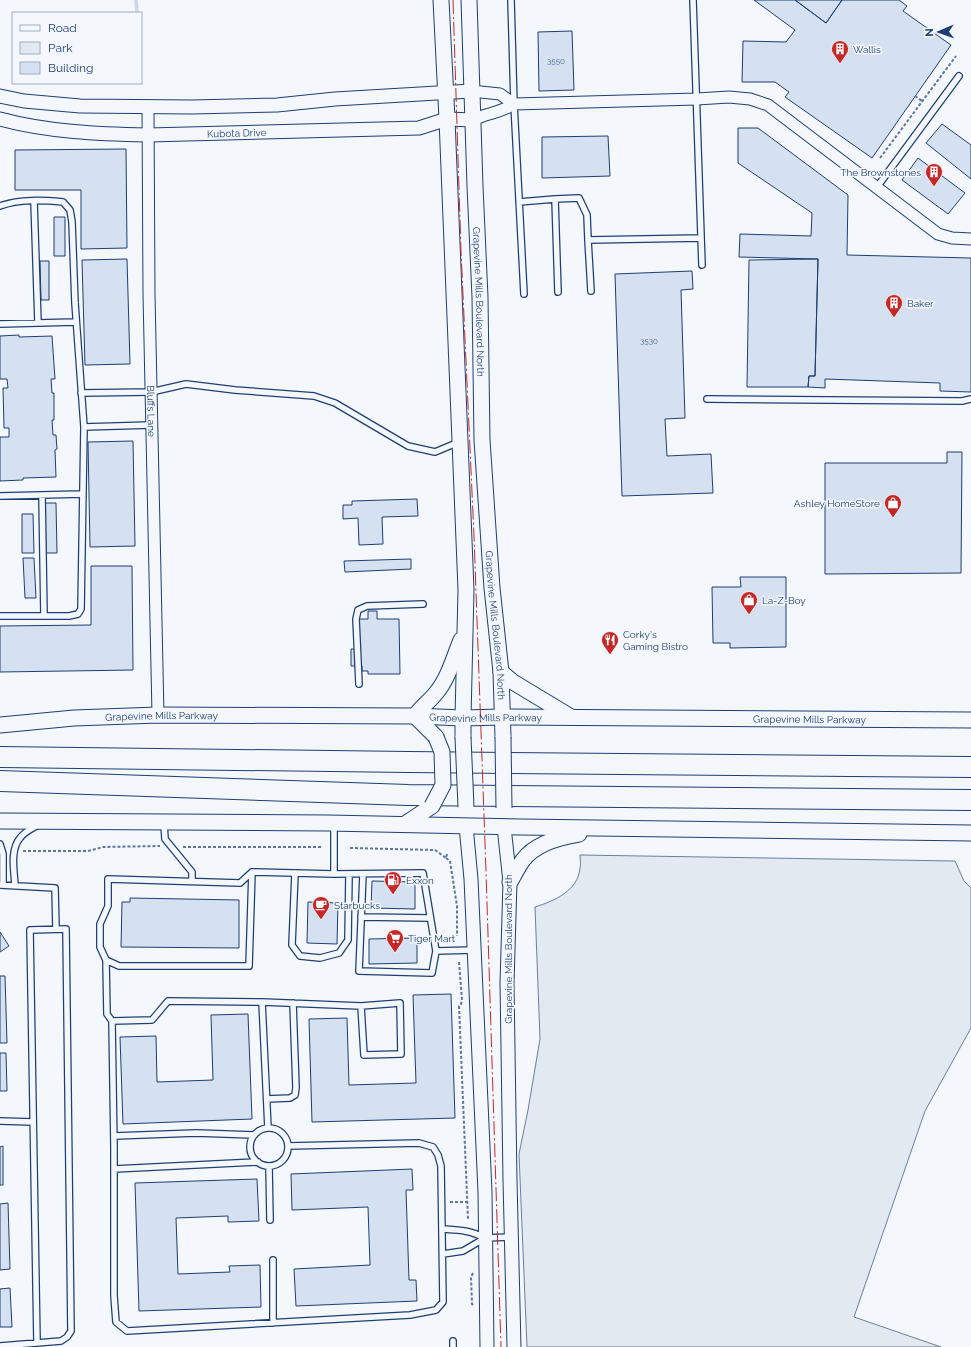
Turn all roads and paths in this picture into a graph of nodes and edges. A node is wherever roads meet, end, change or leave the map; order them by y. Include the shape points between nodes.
1 (441, 0) edge
2 (469, 0) edge
3 (511, 0) edge
4 (693, 0) edge
5 (956, 56) dead end
6 (959, 76) dead end
7 (472, 91) junction
8 (445, 93) junction
9 (0, 96) edge
10 (915, 96) dead end
11 (697, 99) junction
12 (922, 101) junction
13 (514, 104) junction
14 (148, 106) junction
15 (0, 119) edge
16 (447, 119) junction
17 (472, 120) junction
18 (148, 135) junction
19 (880, 158) dead end
20 (877, 187) junction
21 (554, 199) junction
22 (34, 201) junction
23 (519, 202) junction
24 (0, 206) edge
25 (701, 238) junction
26 (971, 239) edge
27 (588, 240) junction
28 (702, 265) dead end
29 (591, 291) dead end
30 (558, 292) dead end
31 (524, 294) dead end
32 (76, 322) junction
33 (38, 323) junction
34 (0, 324) edge
35 (151, 392) junction
36 (81, 393) junction
37 (707, 399) dead end
38 (971, 399) edge
39 (151, 425) junction
40 (84, 427) junction
41 (482, 440) junction
42 (459, 442) junction
43 (83, 494) junction
44 (42, 495) junction
45 (0, 496) edge
46 (423, 604) dead end
47 (0, 616) edge
48 (44, 616) junction
49 (465, 629) junction
50 (501, 672) junction
51 (359, 684) dead end
52 (158, 715) junction
53 (415, 716) junction
54 (502, 717) junction
55 (571, 717) junction
56 (462, 718) junction
57 (971, 720) edge
58 (0, 725) edge
59 (0, 757) edge
60 (971, 767) edge
61 (0, 781) edge
62 (971, 800) edge
63 (0, 821) edge
64 (43, 822) junction
65 (164, 822) junction
66 (334, 823) junction
67 (405, 824) junction
68 (466, 826) junction
69 (504, 827) junction
70 (605, 828) junction
71 (971, 833) edge
72 (0, 844) edge
73 (162, 846) dead end
74 (180, 847) dead end
75 (322, 847) dead end
76 (350, 848) dead end
77 (18, 851) dead end
78 (447, 854) dead end
79 (446, 858) junction
80 (252, 872) junction
81 (295, 873) junction
82 (334, 874) junction
83 (349, 874) junction
84 (363, 874) junction
85 (192, 881) junction
86 (510, 882) junction
87 (1, 885) edge
88 (15, 885) junction
89 (361, 917) junction
90 (430, 918) junction
91 (56, 929) junction
92 (457, 936) dead end
93 (474, 950) junction
94 (436, 951) junction
95 (106, 960) junction
96 (460, 962) dead end
97 (262, 1002) junction
98 (293, 1003) junction
99 (361, 1006) junction
100 (112, 1022) junction
101 (266, 1099) junction
102 (0, 1122) edge
103 (33, 1122) junction
104 (268, 1128) junction
105 (254, 1134) junction
106 (114, 1136) junction
107 (288, 1146) junction
108 (258, 1162) junction
109 (269, 1166) junction
110 (114, 1169) junction
111 (467, 1202) junction
112 (441, 1203) junction
113 (468, 1219) dead end
114 (270, 1220) dead end
115 (442, 1229) junction
116 (511, 1237) junction
117 (485, 1238) junction
118 (443, 1254) junction
119 (272, 1260) dead end
120 (273, 1323) junction
121 (38, 1343) junction
122 (0, 1346) edge
123 (487, 1347) edge
124 (514, 1347) edge

1 - 8 main road
2 - 7 main road, Grapevine Mills Boulevard North
3 - 13 lane
4 - 11 lane
5 - 12 path
6 - 20 lane
7 - 8 street
7 - 13 street via 500,94
7 - 17 main road, Grapevine Mills Boulevard North
8 - 14 street via 277,105
8 - 16 main road
9 - 14 street via 80,106
10 - 12 path
11 - 13 street
11 - 20 street via 729,97 750,99 768,105
11 - 25 lane
12 - 19 path
13 - 17 street via 505,110
13 - 23 lane
14 - 18 street, Bluffs Lane
15 - 18 street, Kubota Drive via 61,130
16 - 17 street, Kubota Drive
16 - 18 street, Kubota Drive via 419,128
16 - 42 main road
17 - 41 main road, Grapevine Mills Boulevard North via 480,296
18 - 35 street, Bluffs Lane
20 - 26 street via 938,234
21 - 23 lane
21 - 27 lane via 579,198 587,215
21 - 30 lane
22 - 24 lane
22 - 32 lane via 63,202 70,210
22 - 33 lane
23 - 31 lane
25 - 27 lane
25 - 28 lane
27 - 29 lane
32 - 33 lane
32 - 36 lane
33 - 34 lane
35 - 36 lane
35 - 39 street, Bluffs Lane
35 - 42 lane via 186,384 314,396 335,403 408,446 435,452
36 - 40 lane
37 - 38 lane
39 - 40 lane
39 - 52 street, Bluffs Lane
40 - 43 lane
41 - 42 main road
41 - 50 main road, Grapevine Mills Boulevard North via 492,588
42 - 49 main road via 466,590
43 - 44 lane
43 - 48 lane via 81,609 78,614 69,616
44 - 45 lane
44 - 48 lane
46 - 51 lane via 367,606 358,610 356,619
47 - 48 lane
49 - 53 main road via 448,674 437,693
49 - 56 main road
50 - 54 main road, Grapevine Mills Boulevard North
50 - 55 main road
52 - 53 main road, Grapevine Mills Parkway
52 - 58 main road, Grapevine Mills Parkway via 74,718
53 - 56 main road, Grapevine Mills Parkway
53 - 67 main road, bridge via 436,736 442,752 443,785 432,806
54 - 55 main road, Grapevine Mills Parkway
54 - 56 main road, Grapevine Mills Parkway
54 - 69 main road, Grapevine Mills Boulevard North, bridge
55 - 57 main road, Grapevine Mills Parkway
56 - 68 main road, bridge
59 - 60 highway
61 - 62 highway via 408,795
63 - 64 main road
64 - 65 main road
64 - 88 lane via 21,837 16,845
65 - 66 main road
65 - 85 lane via 165,839 192,872
66 - 67 main road
66 - 82 lane
67 - 68 main road
68 - 69 main road
68 - 93 street
69 - 70 main road
69 - 86 street, Grapevine Mills Boulevard North
70 - 71 main road
70 - 86 main road via 565,836 538,847 524,860
72 - 87 lane via 3,854
73 - 77 path via 103,847 88,851
74 - 75 path
76 - 79 path via 435,850
78 - 79 path
79 - 92 path via 450,861 457,906
80 - 81 lane
80 - 85 lane via 240,883
80 - 95 lane via 249,966 119,966
81 - 82 lane
81 - 83 lane via 292,945 300,956 320,958 340,953 348,940
82 - 83 lane
83 - 84 lane
84 - 89 lane
84 - 90 lane via 423,873
85 - 95 lane via 108,879 108,906 100,924 100,947
86 - 116 street, Grapevine Mills Boulevard North via 507,983
87 - 88 lane
88 - 91 lane via 55,888
89 - 90 lane
89 - 94 lane via 359,971 432,973
90 - 94 lane
91 - 103 lane via 30,930
91 - 121 lane via 66,929 71,1331 62,1341
93 - 94 lane
93 - 117 street
95 - 100 lane via 107,1014
96 - 111 path via 462,1000 459,1006
97 - 98 lane
97 - 100 lane via 168,1001 152,1020
97 - 101 lane
98 - 99 lane
98 - 101 lane via 295,1095 290,1098
99 - 99 lane via 364,1055 401,1054 400,1003
100 - 106 lane
101 - 104 lane
102 - 103 lane
103 - 121 lane
104 - 105 lane
104 - 107 lane via 281,1132
105 - 106 lane
105 - 108 lane via 250,1149
106 - 110 lane
107 - 109 lane via 286,1155 280,1162
107 - 112 lane via 419,1143 433,1147 441,1166
108 - 109 lane
108 - 110 lane
109 - 114 lane
110 - 120 lane via 116,1322 127,1331
111 - 112 path
111 - 113 path
112 - 115 lane
115 - 117 lane via 459,1230
115 - 118 lane
116 - 117 lane
116 - 124 street, Grapevine Mills Boulevard North
117 - 118 lane via 463,1251
117 - 123 street
118 - 120 lane via 443,1302 436,1310
119 - 120 lane
121 - 122 lane

